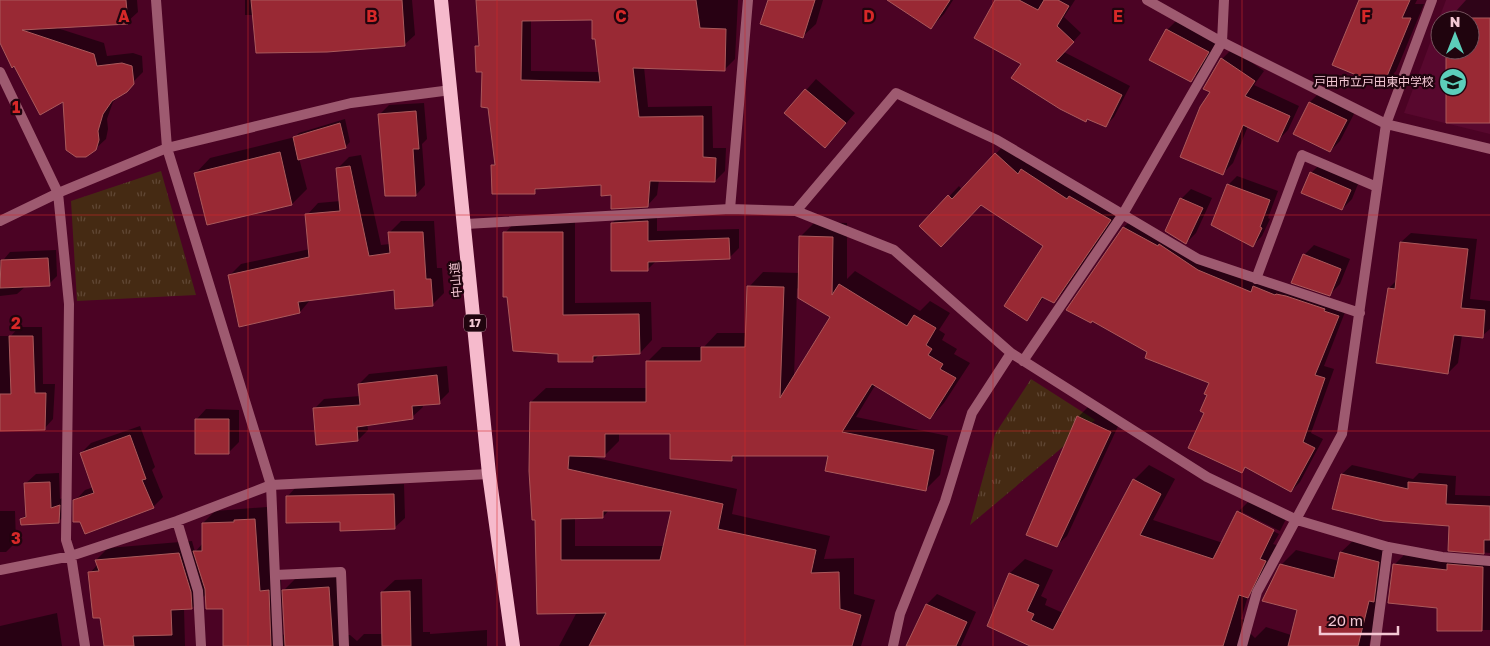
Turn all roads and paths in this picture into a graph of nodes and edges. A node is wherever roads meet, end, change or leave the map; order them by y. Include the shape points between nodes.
1 (156, 0) edge
2 (441, 0) edge
3 (748, 0) edge
4 (1147, 0) edge
5 (1224, 0) edge
6 (1432, 0) edge
7 (1222, 42) junction
8 (0, 72) edge
9 (451, 90) junction
10 (1386, 124) junction
11 (167, 148) junction
12 (1490, 149) edge
13 (1377, 187) junction
14 (58, 193) junction
15 (730, 209) junction
16 (796, 211) junction
17 (1124, 214) junction
18 (0, 221) edge
19 (466, 224) junction
20 (1256, 279) junction
21 (1360, 313) junction
22 (1011, 353) junction
23 (1023, 361) junction
24 (489, 474) junction
25 (271, 485) junction
26 (1297, 520) junction
27 (177, 521) junction
28 (1388, 548) junction
29 (71, 556) junction
30 (1490, 561) edge
31 (0, 570) edge
32 (275, 575) junction
33 (85, 646) edge
34 (201, 646) edge
35 (278, 646) edge
36 (344, 646) edge
37 (513, 646) edge
38 (893, 646) edge
39 (1242, 646) edge
40 (1375, 646) edge

1 - 11 street
2 - 9 highway, 中山道 / 17
3 - 15 street
4 - 7 street
5 - 7 street
6 - 10 street
7 - 10 street
7 - 17 street
8 - 14 street
9 - 11 street via 351,103
9 - 19 highway, 中山道 / 17
10 - 12 street
10 - 13 street
11 - 14 street
11 - 25 street
13 - 20 street via 1302,155
13 - 21 street
14 - 18 street
14 - 29 street via 69,304 66,540
15 - 16 street
15 - 19 street
16 - 17 street via 896,92 997,140
16 - 22 street via 894,250
17 - 20 street via 1198,259
17 - 23 street
19 - 24 highway, 中山道 / 17
20 - 21 street
21 - 26 street via 1342,434
22 - 23 street
22 - 38 street via 972,414 945,501 900,614
23 - 26 street via 1207,477
24 - 25 street
24 - 37 highway, 中山道 / 17
25 - 27 street
25 - 32 street
26 - 28 street
26 - 39 street via 1257,592
27 - 29 street
27 - 34 street via 198,591
28 - 30 street
28 - 40 street
29 - 31 street
29 - 33 street
32 - 35 street
32 - 36 street via 341,572

